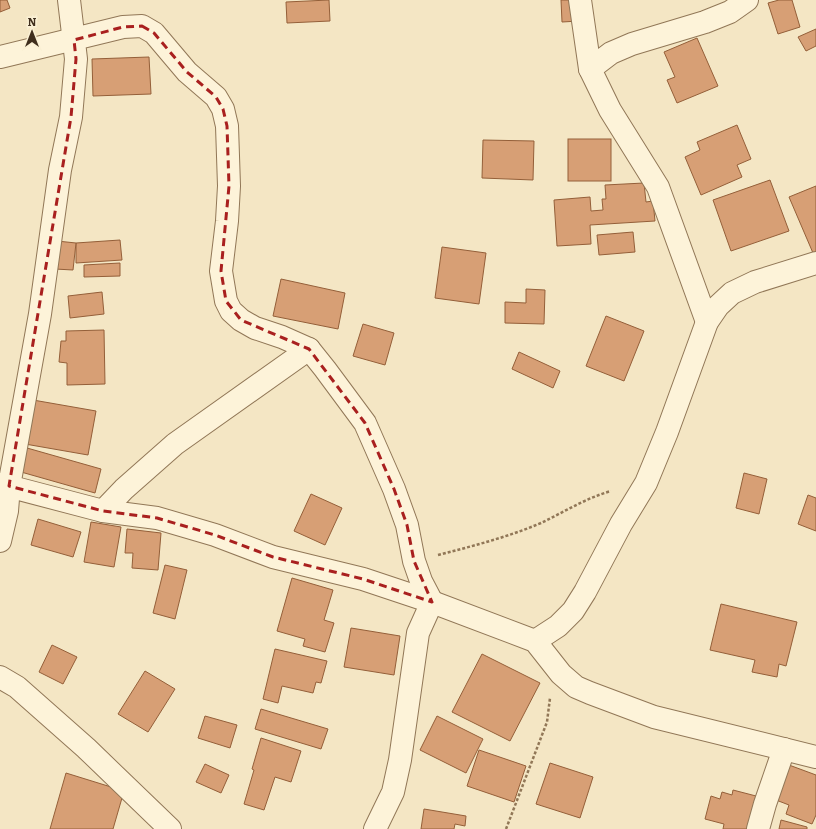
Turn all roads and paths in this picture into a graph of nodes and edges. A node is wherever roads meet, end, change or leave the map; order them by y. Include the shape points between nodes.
1 (69, 0) edge
2 (580, 0) edge
3 (747, 0) edge
4 (74, 40) junction
5 (0, 57) edge
6 (590, 69) junction
7 (816, 263) edge
8 (707, 322) junction
9 (309, 349) junction
10 (646, 483) junction
11 (5, 485) edge
12 (103, 511) junction
13 (0, 541) edge
14 (414, 561) junction
15 (432, 602) junction
16 (535, 641) junction
17 (0, 677) edge
18 (551, 691) dead end
19 (784, 748) junction
20 (816, 757) edge
21 (170, 829) edge
22 (375, 829) edge
23 (506, 829) edge
24 (758, 829) edge

1 - 4 street
2 - 6 street
3 - 6 street via 730,12 705,22 611,53
4 - 5 street
4 - 9 street via 124,27 142,26 154,33 187,72 216,97 223,109 227,126 229,186 221,271 226,301 231,311 241,320
4 - 11 street via 76,60 71,117 60,170 40,314
6 - 8 street via 610,110 658,187
7 - 8 street via 755,282 732,293 718,306
8 - 10 street
9 - 12 street via 174,444
9 - 14 street via 365,423 405,518
10 - 14 path via 606,493 500,538
10 - 16 street via 573,611 558,626
11 - 12 street
11 - 13 street via 7,511
12 - 15 street via 165,520 215,535 273,557 363,579
14 - 15 street
15 - 16 street
15 - 22 street via 418,633 393,792
16 - 19 street via 561,674 576,687 654,717
17 - 21 street via 17,687 86,748
18 - 23 path via 547,722
19 - 20 street
19 - 24 street

